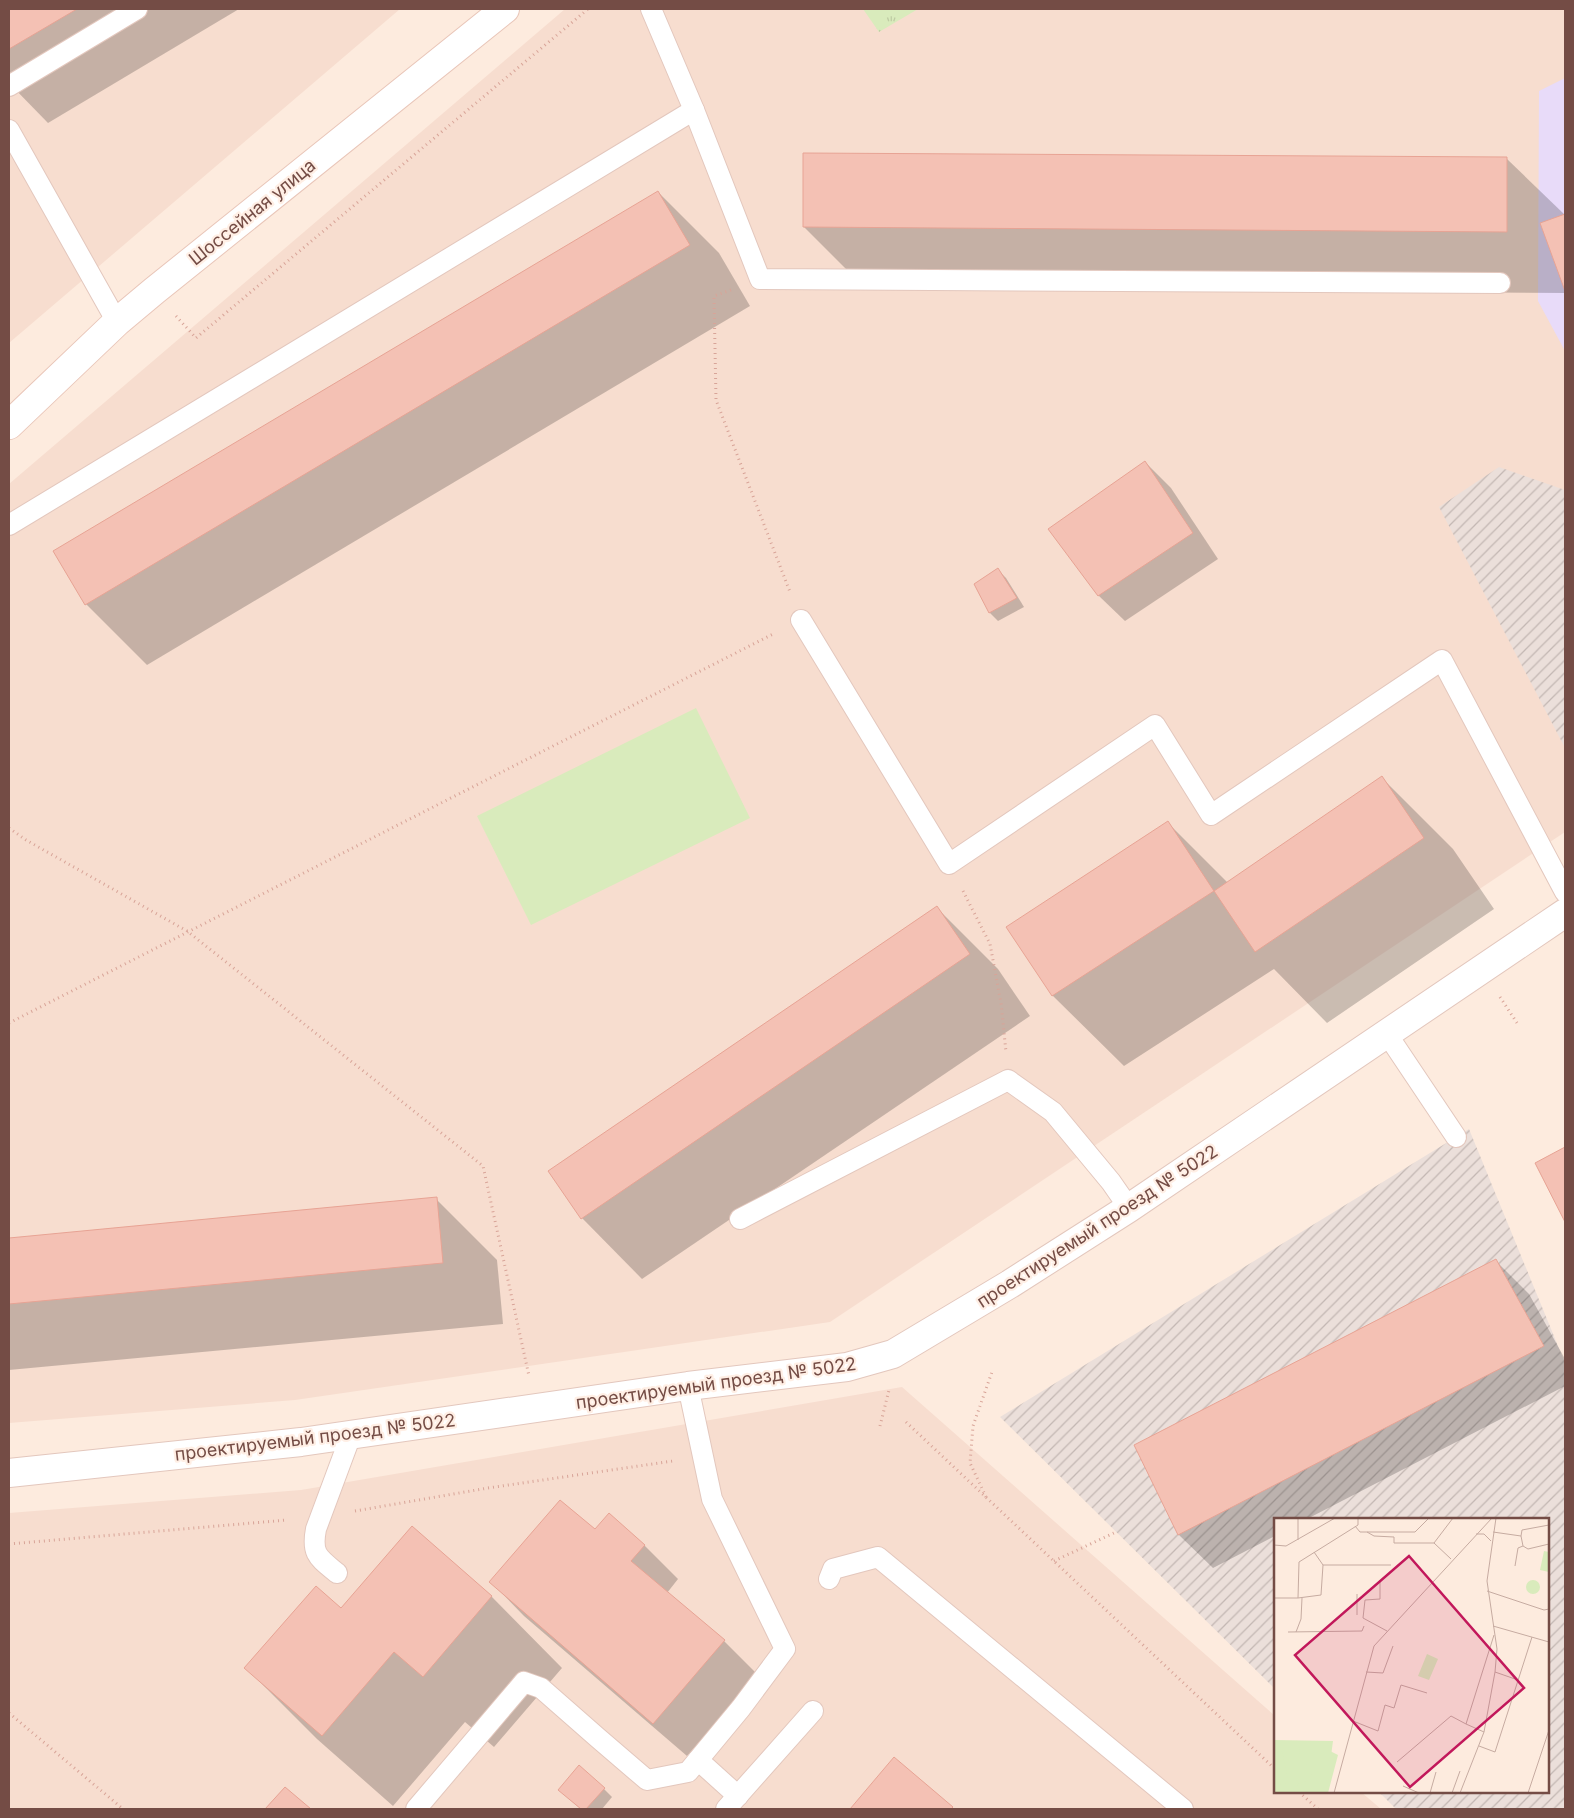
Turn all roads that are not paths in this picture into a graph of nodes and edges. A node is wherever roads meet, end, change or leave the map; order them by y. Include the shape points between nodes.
1 (137, 9) edge
2 (505, 9) edge
3 (651, 9) edge
4 (9, 86) edge
5 (694, 110) junction
6 (9, 130) edge
7 (1500, 283) dead end
8 (117, 322) junction
9 (9, 425) edge
10 (9, 525) edge
11 (801, 620) road end
12 (1565, 892) edge
13 (1565, 912) edge
14 (1387, 1034) junction
15 (1456, 1137) dead end
16 (1129, 1208) junction
17 (740, 1219) dead end
18 (688, 1386) junction
19 (351, 1435) junction
20 (9, 1473) edge
21 (337, 1573) dead end
22 (829, 1579) dead end
23 (813, 1711) dead end
24 (698, 1760) junction
25 (732, 1803) edge
26 (416, 1809) edge
27 (1183, 1809) edge

1 - 4 lane
2 - 8 street, Шоссейная улица
3 - 5 lane
5 - 7 lane via 760,279
5 - 10 lane
6 - 8 lane
8 - 9 street, Шоссейная улица
11 - 12 lane via 949,864 1155,725 1211,815 1442,660
13 - 14 street, проектируемый проезд № 5022
14 - 15 lane
14 - 16 street, проектируемый проезд № 5022
16 - 17 lane via 1053,1112 1008,1080
16 - 18 street, проектируемый проезд № 5022 via 893,1354 847,1367
18 - 19 street, проектируемый проезд № 5022
18 - 24 lane via 712,1499 785,1649 742,1708
19 - 20 street, проектируемый проезд № 5022
19 - 21 lane via 314,1539 314,1549 321,1560
22 - 27 lane via 833,1569 878,1557
23 - 25 lane
24 - 25 lane
24 - 26 lane via 688,1772 648,1780 542,1688 524,1682

